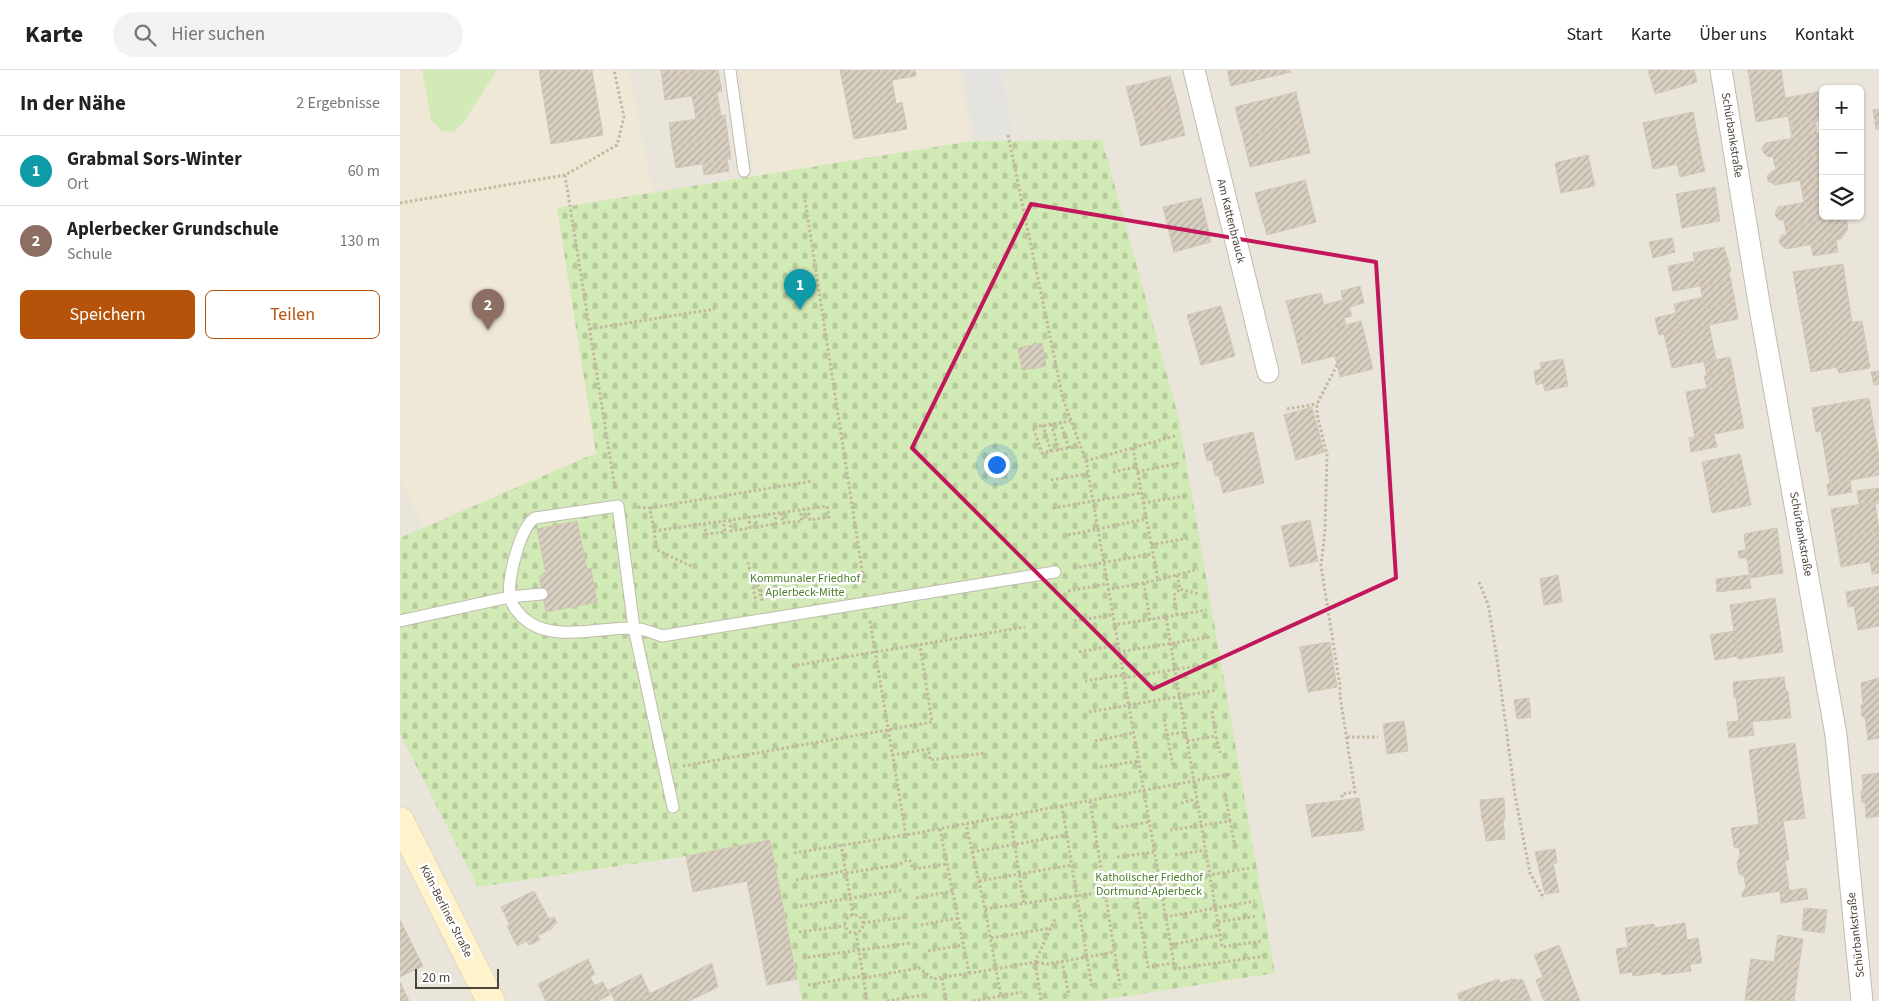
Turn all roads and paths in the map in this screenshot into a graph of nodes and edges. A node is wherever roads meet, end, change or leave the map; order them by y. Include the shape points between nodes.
1 (614, 70) edge
2 (730, 70) edge
3 (1194, 70) edge
4 (1721, 70) edge
5 (1008, 136) dead end
6 (744, 170) dead end
7 (565, 175) junction
8 (806, 200) dead end
9 (400, 203) edge
10 (715, 309) dead end
11 (590, 329) junction
12 (1337, 365) dead end
13 (1268, 372) dead end
14 (1317, 404) junction
15 (1287, 409) dead end
16 (1071, 421) junction
17 (1060, 422) junction
18 (1051, 424) junction
19 (1042, 425) junction
20 (1175, 436) dead end
21 (1080, 446) junction
22 (1068, 448) junction
23 (1133, 448) junction
24 (1060, 450) junction
25 (1051, 452) junction
26 (1086, 461) junction
27 (1179, 463) dead end
28 (1136, 467) junction
29 (1113, 472) dead end
30 (1137, 472) junction
31 (1088, 474) junction
32 (1051, 480) dead end
33 (813, 482) dead end
34 (1141, 493) junction
35 (1184, 496) dead end
36 (1092, 501) junction
37 (1143, 503) junction
38 (618, 506) junction
39 (650, 508) junction
40 (1054, 508) dead end
41 (808, 509) junction
42 (800, 510) junction
43 (782, 513) junction
44 (775, 514) junction
45 (755, 516) junction
46 (749, 517) junction
47 (1146, 519) junction
48 (730, 520) junction
49 (723, 521) junction
50 (704, 524) junction
51 (1097, 529) junction
52 (654, 531) junction
53 (1068, 535) dead end
54 (1189, 538) dead end
55 (1151, 545) junction
56 (1152, 554) junction
57 (748, 562) dead end
58 (1102, 563) junction
59 (695, 568) dead end
60 (1198, 568) dead end
61 (1055, 572) joint
62 (1177, 575) junction
63 (1158, 580) junction
64 (1144, 582) junction
65 (1480, 582) dead end
66 (1106, 584) junction
67 (785, 586) dead end
68 (1180, 588) junction
69 (1107, 590) junction
70 (760, 591) dead end
71 (1068, 591) dead end
72 (542, 594) dead end
73 (1199, 594) dead end
74 (510, 597) junction
75 (867, 602) junction
76 (1207, 610) dead end
77 (1112, 615) junction
78 (1177, 615) junction
79 (1166, 617) junction
80 (759, 620) junction
81 (1150, 620) junction
82 (400, 621) edge
83 (1074, 621) dead end
84 (1113, 625) junction
85 (1025, 627) dead end
86 (634, 628) junction
87 (1210, 637) dead end
88 (1170, 644) junction
89 (920, 645) junction
90 (1117, 645) junction
91 (1079, 652) dead end
92 (1118, 652) junction
93 (875, 653) junction
94 (1215, 662) dead end
95 (792, 666) dead end
96 (1174, 670) junction
97 (1123, 677) junction
98 (1085, 681) dead end
99 (1217, 690) dead end
100 (1179, 696) junction
101 (1128, 705) junction
102 (1212, 711) dead end
103 (1089, 712) dead end
104 (1164, 719) dead end
105 (888, 730) junction
106 (1185, 732) junction
107 (1133, 733) junction
108 (1167, 735) junction
109 (1216, 736) junction
110 (1347, 737) junction
111 (1378, 737) dead end
112 (1095, 740) dead end
113 (1187, 741) junction
114 (986, 753) dead end
115 (892, 754) junction
116 (1220, 754) dead end
117 (1138, 760) junction
118 (1173, 765) dead end
119 (1100, 767) dead end
120 (665, 769) junction
121 (1231, 774) dead end
122 (1193, 781) junction
123 (1143, 791) junction
124 (1225, 794) dead end
125 (1196, 799) junction
126 (1342, 800) dead end
127 (1090, 801) junction
128 (1181, 803) dead end
129 (1062, 806) junction
130 (673, 807) dead end
131 (1010, 816) junction
132 (400, 821) edge
133 (1230, 821) junction
134 (1148, 822) junction
135 (966, 824) junction
136 (1201, 824) junction
137 (1116, 828) dead end
138 (940, 829) junction
139 (1170, 830) dead end
140 (906, 835) junction
141 (1067, 835) junction
142 (841, 844) junction
143 (1015, 845) junction
144 (1235, 846) dead end
145 (1206, 850) junction
146 (972, 852) junction
147 (1154, 852) junction
148 (794, 853) dead end
149 (1175, 855) dead end
150 (1117, 857) dead end
151 (947, 864) junction
152 (1072, 865) junction
153 (1249, 868) dead end
154 (845, 872) junction
155 (1019, 874) junction
156 (1209, 874) junction
157 (796, 880) dead end
158 (979, 881) junction
159 (1160, 884) junction
160 (1135, 887) junction
161 (903, 890) dead end
162 (953, 892) junction
163 (1105, 892) junction
164 (1078, 896) junction
165 (850, 898) junction
166 (916, 898) dead end
167 (1544, 899) dead end
168 (1255, 901) dead end
169 (1024, 904) junction
170 (800, 906) dead end
171 (1215, 907) junction
172 (985, 909) junction
173 (853, 914) junction
174 (1257, 916) dead end
175 (907, 917) dead end
176 (1166, 917) junction
177 (958, 918) junction
178 (1055, 919) dead end
179 (1218, 922) junction
180 (863, 923) junction
181 (921, 925) dead end
182 (845, 926) junction
183 (1051, 928) junction
184 (798, 932) dead end
185 (856, 933) junction
186 (1220, 935) junction
187 (991, 938) junction
188 (1262, 941) dead end
189 (911, 943) dead end
190 (963, 945) junction
191 (1170, 945) junction
192 (859, 951) junction
193 (928, 951) dead end
194 (1115, 952) junction
195 (1265, 956) dead end
196 (1087, 957) junction
197 (803, 958) dead end
198 (1062, 961) junction
199 (1035, 962) junction
200 (1174, 963) junction
201 (996, 969) junction
202 (969, 973) junction
203 (863, 977) junction
204 (942, 978) junction
205 (808, 985) dead end
206 (1120, 985) dead end
207 (1092, 988) dead end
208 (1022, 992) dead end
209 (923, 995) dead end
210 (1002, 996) junction
211 (1069, 996) dead end
212 (1041, 1000) dead end
213 (491, 1001) edge
214 (867, 1001) edge
215 (888, 1001) edge
216 (946, 1001) edge
217 (973, 1001) edge
218 (1862, 1001) edge

1 - 7 path via 624,116 617,145
2 - 6 lane
3 - 13 street, Am Kattenbrauck
4 - 218 street, Schürbankstraße via 1836,735
5 - 16 path via 1063,399
7 - 9 path
7 - 11 path
8 - 75 path
10 - 11 path
11 - 38 path
12 - 14 path
14 - 15 path
14 - 110 path via 1327,455 1325,530 1320,566
16 - 17 path
16 - 21 path
17 - 18 path
17 - 22 path
18 - 19 path
18 - 24 path
19 - 25 path
19 - 25 path via 1034,427 1042,453
20 - 23 path
21 - 22 path
21 - 26 path
22 - 24 path
23 - 26 path
23 - 28 path
24 - 25 path
26 - 31 path
27 - 30 path
28 - 29 path
28 - 30 path
30 - 34 path
31 - 32 path
31 - 36 path
33 - 39 path
34 - 36 path
34 - 37 path
35 - 37 path
36 - 40 path
36 - 51 path
37 - 47 path
38 - 39 path
38 - 74 lane via 530,521 519,544
38 - 86 lane
39 - 52 path
41 - 41 path via 810,520 829,517 827,506
41 - 42 path
42 - 43 path
42 - 43 path via 802,521 783,524
43 - 44 path
44 - 45 path
44 - 45 path via 776,524 757,527
45 - 46 path
46 - 48 path
46 - 48 path via 750,528 731,531
47 - 51 path
47 - 55 path
48 - 49 path
49 - 50 path
49 - 50 path via 725,532 706,534
50 - 52 path
51 - 53 path
51 - 58 path
52 - 59 path via 657,550
54 - 55 path
55 - 56 path
56 - 58 path
56 - 63 path
57 - 80 path
58 - 61 path
58 - 66 path
60 - 62 path
61 - 75 lane
62 - 63 path
62 - 68 path
63 - 64 path
64 - 69 path
64 - 81 path
65 - 167 path via 1495,642 1515,795 1530,872
66 - 69 path
66 - 71 path
67 - 70 path
68 - 73 path
68 - 78 path via 1174,595
69 - 77 path
72 - 74 lane
74 - 82 lane
74 - 86 lane via 524,618 542,628 578,632
75 - 80 lane
75 - 93 path
76 - 78 path
77 - 83 path
77 - 84 path
78 - 79 path
79 - 81 path
79 - 88 path
80 - 86 lane via 662,636
81 - 84 path
84 - 90 path
85 - 89 path
86 - 120 lane
87 - 88 path
88 - 92 path
88 - 96 path
89 - 93 path
89 - 105 path via 932,722
90 - 91 path
90 - 92 path
92 - 97 path
93 - 95 path
93 - 105 path
94 - 96 path
96 - 97 path
96 - 100 path
97 - 98 path
97 - 101 path
99 - 100 path
100 - 101 path
100 - 106 path
101 - 103 path
101 - 107 path
102 - 109 path
104 - 108 path
105 - 115 path
105 - 120 path
106 - 108 path
106 - 113 path
107 - 112 path
107 - 117 path
108 - 118 path
109 - 113 path
109 - 116 path
110 - 111 path
110 - 126 path via 1354,792 1342,794
113 - 122 path
114 - 115 path via 930,760 929,749
115 - 140 path
117 - 119 path
117 - 123 path
120 - 130 lane
121 - 122 path
122 - 123 path
122 - 125 path
123 - 127 path
123 - 134 path
124 - 133 path
125 - 128 path
125 - 136 path
127 - 129 path
127 - 163 path
129 - 131 path
129 - 141 path
131 - 135 path
131 - 143 path
132 - 213 main road, Köln-Berliner Straße
133 - 136 path
133 - 144 path
134 - 137 path
134 - 147 path
135 - 138 path
135 - 146 path
136 - 139 path
136 - 145 path
138 - 140 path
138 - 151 path
140 - 142 path
141 - 143 path
141 - 152 path
142 - 148 path
142 - 154 path
143 - 146 path
143 - 155 path
145 - 149 path
145 - 156 path
146 - 158 path
147 - 150 path
147 - 159 path
151 - 154 path via 912,869 907,860
151 - 162 path
152 - 155 path
152 - 164 path
153 - 156 path
154 - 157 path
154 - 165 path
155 - 158 path
155 - 169 path
156 - 159 path
156 - 171 path
158 - 172 path
159 - 160 path
159 - 176 path
160 - 163 path
160 - 200 path via 1148,967
161 - 165 path
162 - 166 path
162 - 177 path
163 - 164 path
163 - 194 path
164 - 169 path
164 - 196 path
165 - 170 path
165 - 173 path
168 - 171 path
169 - 172 path
171 - 176 path
171 - 179 path
172 - 187 path
173 - 180 path via 860,916
173 - 182 path via 846,919
174 - 179 path
175 - 180 path
176 - 191 path
177 - 181 path
177 - 190 path
178 - 183 path
179 - 186 path
180 - 185 path
182 - 184 path
182 - 185 path
183 - 187 path
183 - 199 path
185 - 192 path
186 - 188 path via 1222,947
186 - 191 path
187 - 201 path
189 - 192 path
190 - 193 path
190 - 202 path
191 - 200 path
192 - 197 path
192 - 203 path
194 - 196 path
194 - 206 path
195 - 200 path via 1175,969
196 - 198 path
196 - 207 path
198 - 199 path
198 - 211 path
199 - 201 path
199 - 212 path
201 - 202 path
201 - 210 path
202 - 204 path
203 - 204 path via 919,968 933,979
203 - 205 path
203 - 214 path
204 - 216 path
208 - 210 path
209 - 215 path
210 - 217 path

